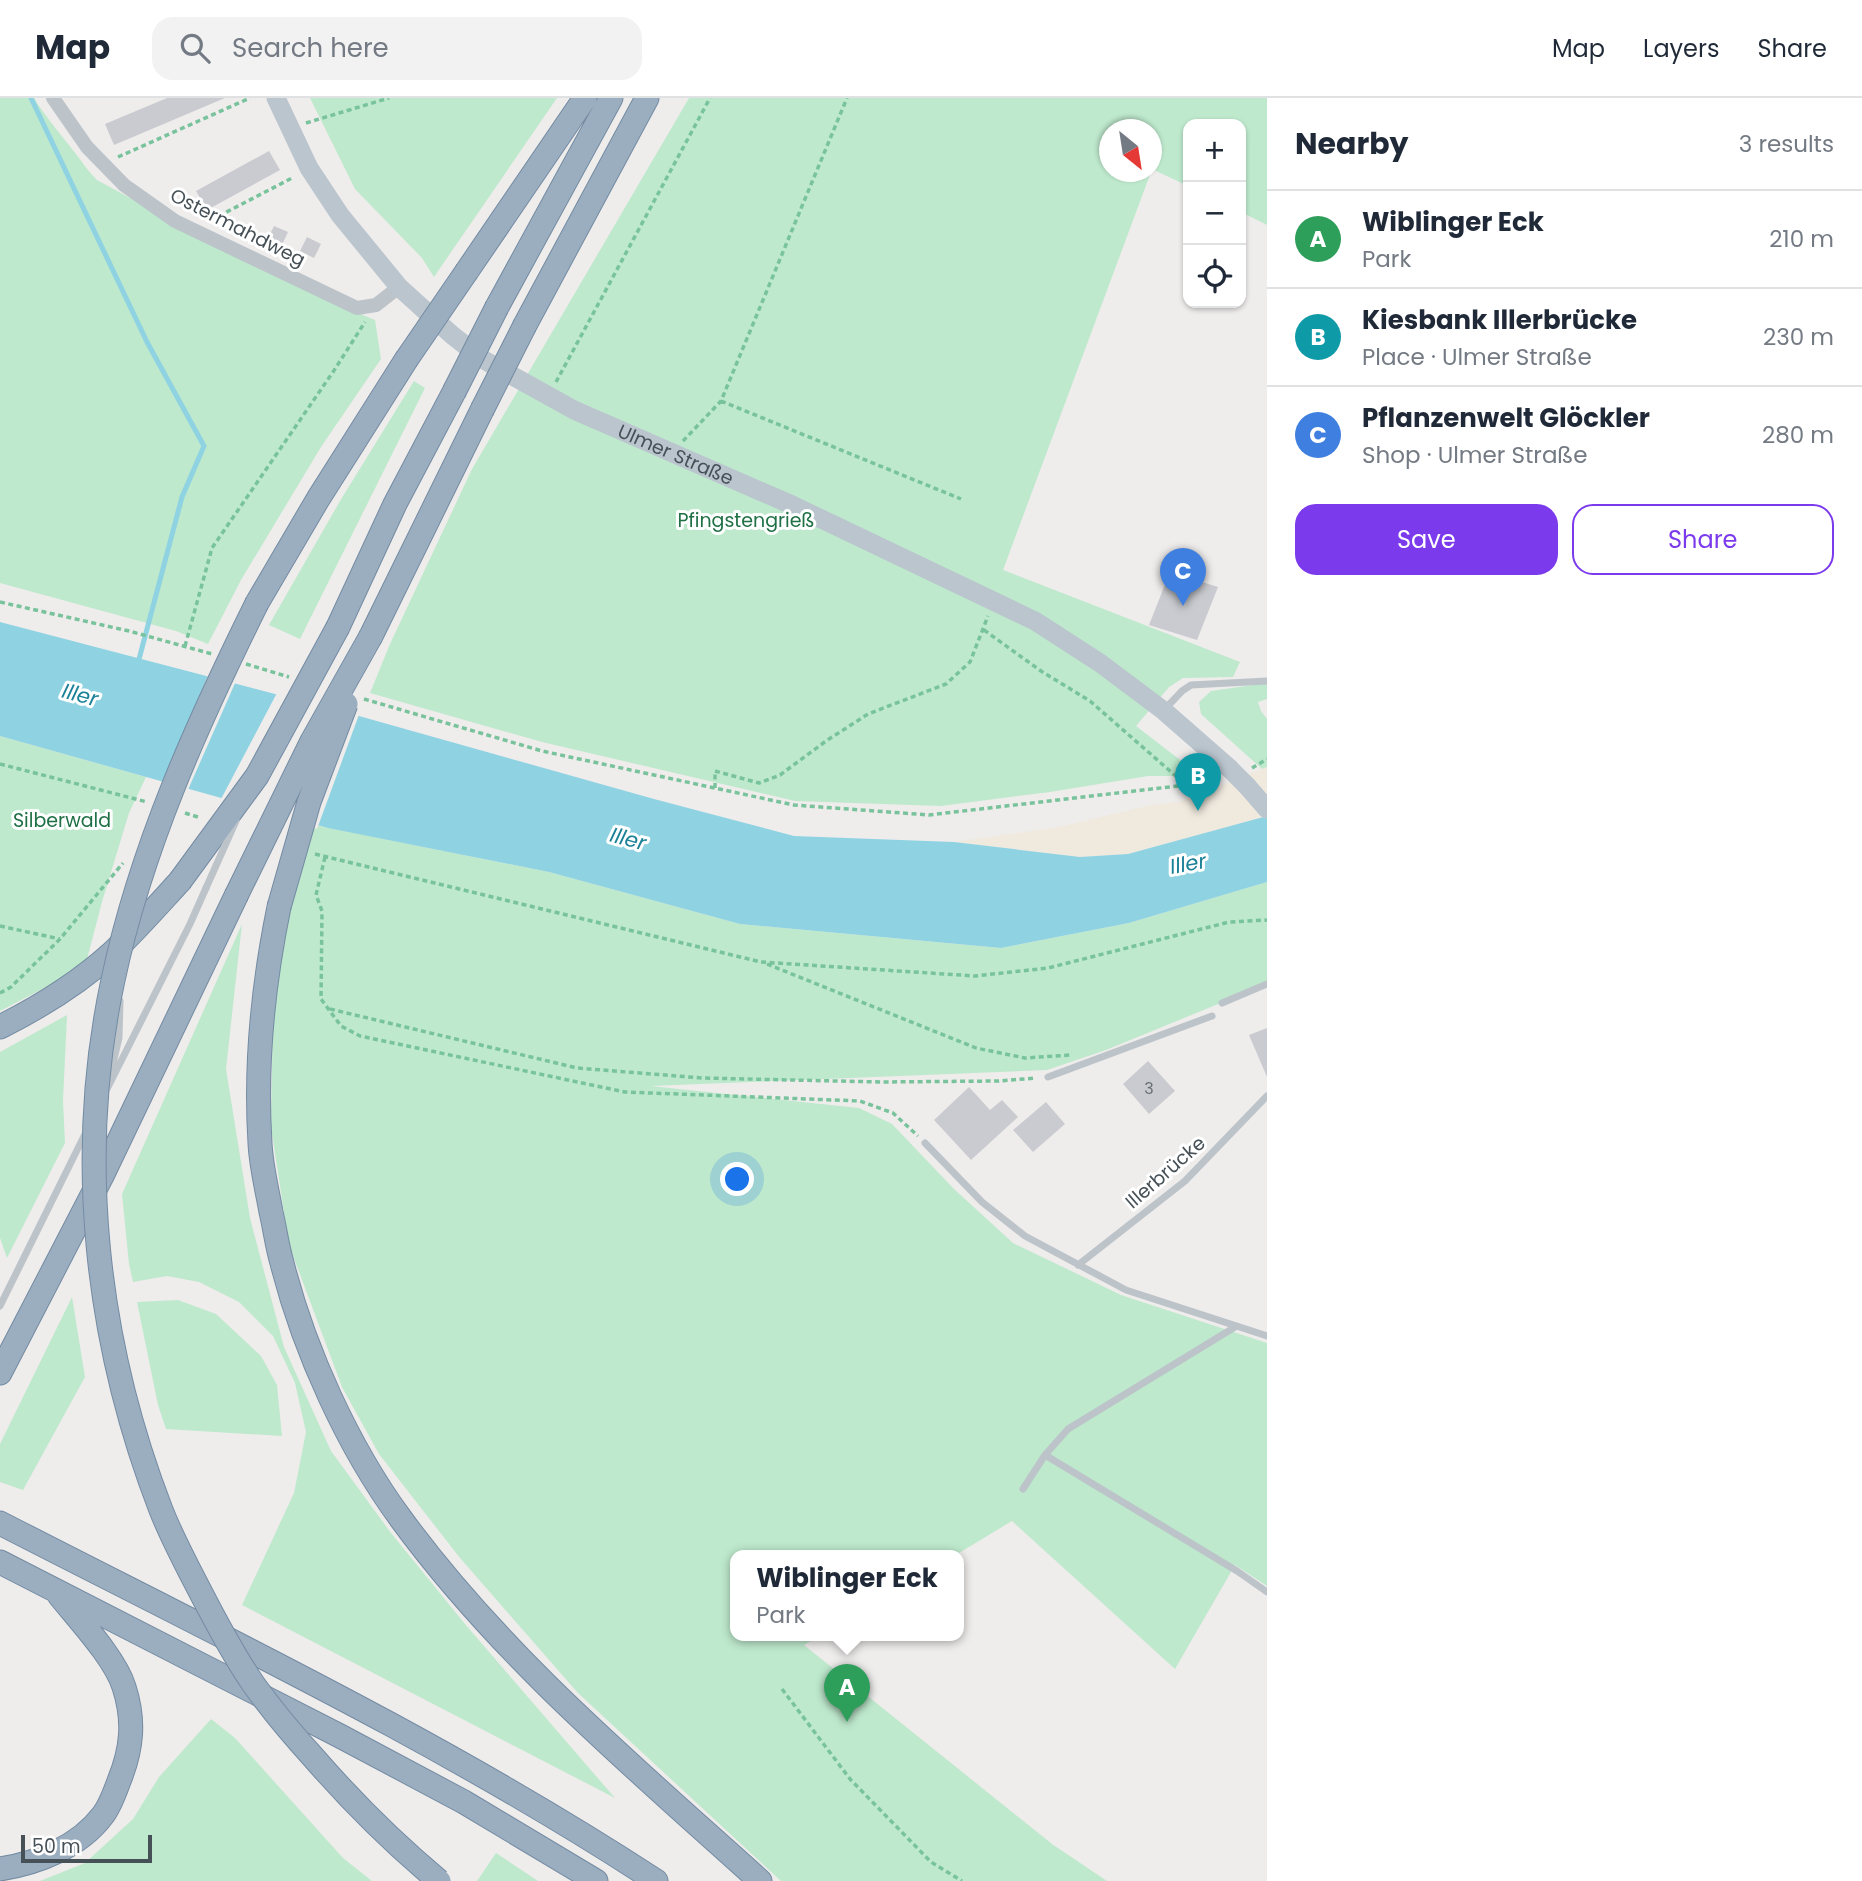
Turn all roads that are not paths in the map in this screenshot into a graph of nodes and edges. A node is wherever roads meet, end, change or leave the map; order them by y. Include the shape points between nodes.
1 (53, 98) edge
2 (276, 98) edge
3 (585, 98) edge
4 (611, 98) edge
5 (647, 98) edge
6 (399, 288) junction
7 (371, 636) junction
8 (1267, 681) edge
9 (1164, 710) junction
10 (257, 776) junction
11 (1267, 809) edge
12 (138, 926) junction
13 (131, 950) dead end
14 (1267, 984) edge
15 (121, 987) dead end
16 (1222, 1003) dead end
17 (1212, 1016) dead end
18 (0, 1027) edge
19 (1048, 1077) road end
20 (1267, 1096) edge
21 (104, 1097) junction
22 (925, 1143) road end
23 (1078, 1265) junction
24 (0, 1306) edge
25 (1234, 1327) junction
26 (1267, 1336) edge
27 (0, 1373) edge
28 (1045, 1455) junction
29 (1023, 1489) dead end
30 (0, 1523) edge
31 (0, 1562) edge
32 (55, 1589) junction
33 (1267, 1592) edge
34 (0, 1869) edge
35 (439, 1881) edge
36 (596, 1881) edge
37 (656, 1881) edge
38 (760, 1881) edge

1 - 6 street, Ostermahdweg via 103,164 175,221 357,308 376,305
2 - 6 main road, Ulmer Straße via 309,168
3 - 35 highway, bridge via 406,360 318,499 223,671 177,774 133,901 113,980 96,1097 93,1159 100,1265 112,1346 126,1407 163,1514 219,1627 255,1686 369,1819
4 - 10 highway, bridge via 497,307 338,627
5 - 7 highway, bridge via 482,410
6 - 9 main road, Ulmer Straße via 484,360 548,396 792,505 1034,621
7 - 27 highway, bridge via 312,741 102,1176
7 - 38 highway, bridge via 309,802 279,907 265,984 258,1072 260,1146 293,1303 310,1353 365,1465 401,1519 471,1606 593,1730
8 - 9 lane via 1191,685
9 - 11 main road, Ulmer Straße, bridge
10 - 12 highway, bridge via 180,881
10 - 21 lane, bridge
12 - 13 lane
12 - 18 highway via 74,983
14 - 16 lane
15 - 21 lane via 119,1038
17 - 19 lane
20 - 23 lane, Illerbrücke via 1185,1181
21 - 24 lane
22 - 23 lane via 982,1202 1025,1236
23 - 25 lane via 1125,1290
25 - 26 lane
25 - 28 lane via 1068,1429
28 - 29 lane
28 - 33 lane
30 - 37 highway via 414,1737
31 - 32 highway
32 - 34 highway via 112,1663 124,1686 132,1739 116,1789 95,1823 47,1857
32 - 36 highway via 453,1796

